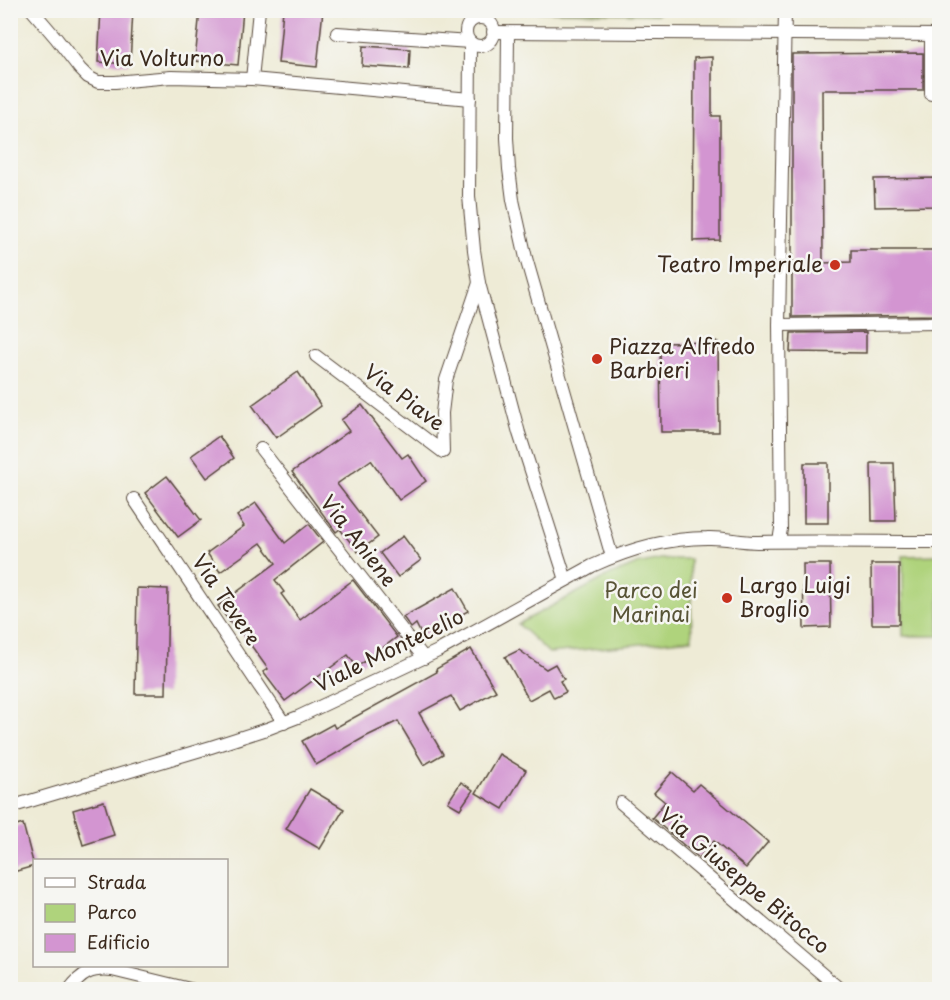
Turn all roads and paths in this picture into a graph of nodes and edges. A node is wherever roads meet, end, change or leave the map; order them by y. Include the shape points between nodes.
1 (32, 10) edge
2 (259, 10) edge
3 (785, 10) edge
4 (474, 15) edge
5 (493, 32) junction
6 (337, 33) dead end
7 (508, 33) junction
8 (784, 34) junction
9 (935, 35) edge
10 (470, 42) junction
11 (252, 79) junction
12 (931, 94) dead end
13 (470, 99) junction
14 (479, 283) junction
15 (939, 323) edge
16 (778, 325) junction
17 (316, 356) dead end
18 (261, 449) dead end
19 (134, 500) dead end
20 (779, 542) junction
21 (939, 542) edge
22 (612, 557) junction
23 (566, 580) junction
24 (424, 658) junction
25 (284, 723) junction
26 (621, 803) dead end
27 (10, 807) edge
28 (69, 990) edge
29 (194, 990) edge
30 (841, 990) edge

1 - 11 street, Via Volturno via 84,73 98,82 171,77
2 - 11 street, Via Volturno
3 - 8 street
4 - 5 street via 487,21
4 - 10 street via 466,32
5 - 7 street
5 - 10 street via 485,45
6 - 10 street
7 - 8 street
7 - 22 street via 507,138 513,200
8 - 9 street
8 - 16 street
9 - 12 street
10 - 13 street
11 - 13 street, Via Volturno
13 - 14 street via 469,196
14 - 17 street, Via Piave via 446,380 443,452
14 - 23 street via 519,433
15 - 16 street
16 - 20 street
18 - 24 street, Via Aniene
19 - 25 street, Via Tevere
20 - 21 street, Viale Montecelio
20 - 22 street, Viale Montecelio via 693,539
22 - 23 street, Viale Montecelio
23 - 24 street, Viale Montecelio
24 - 25 street, Viale Montecelio
25 - 27 street, Viale Montecelio
26 - 30 street, Via Giuseppe Bitocco
28 - 29 street via 84,975 103,969

